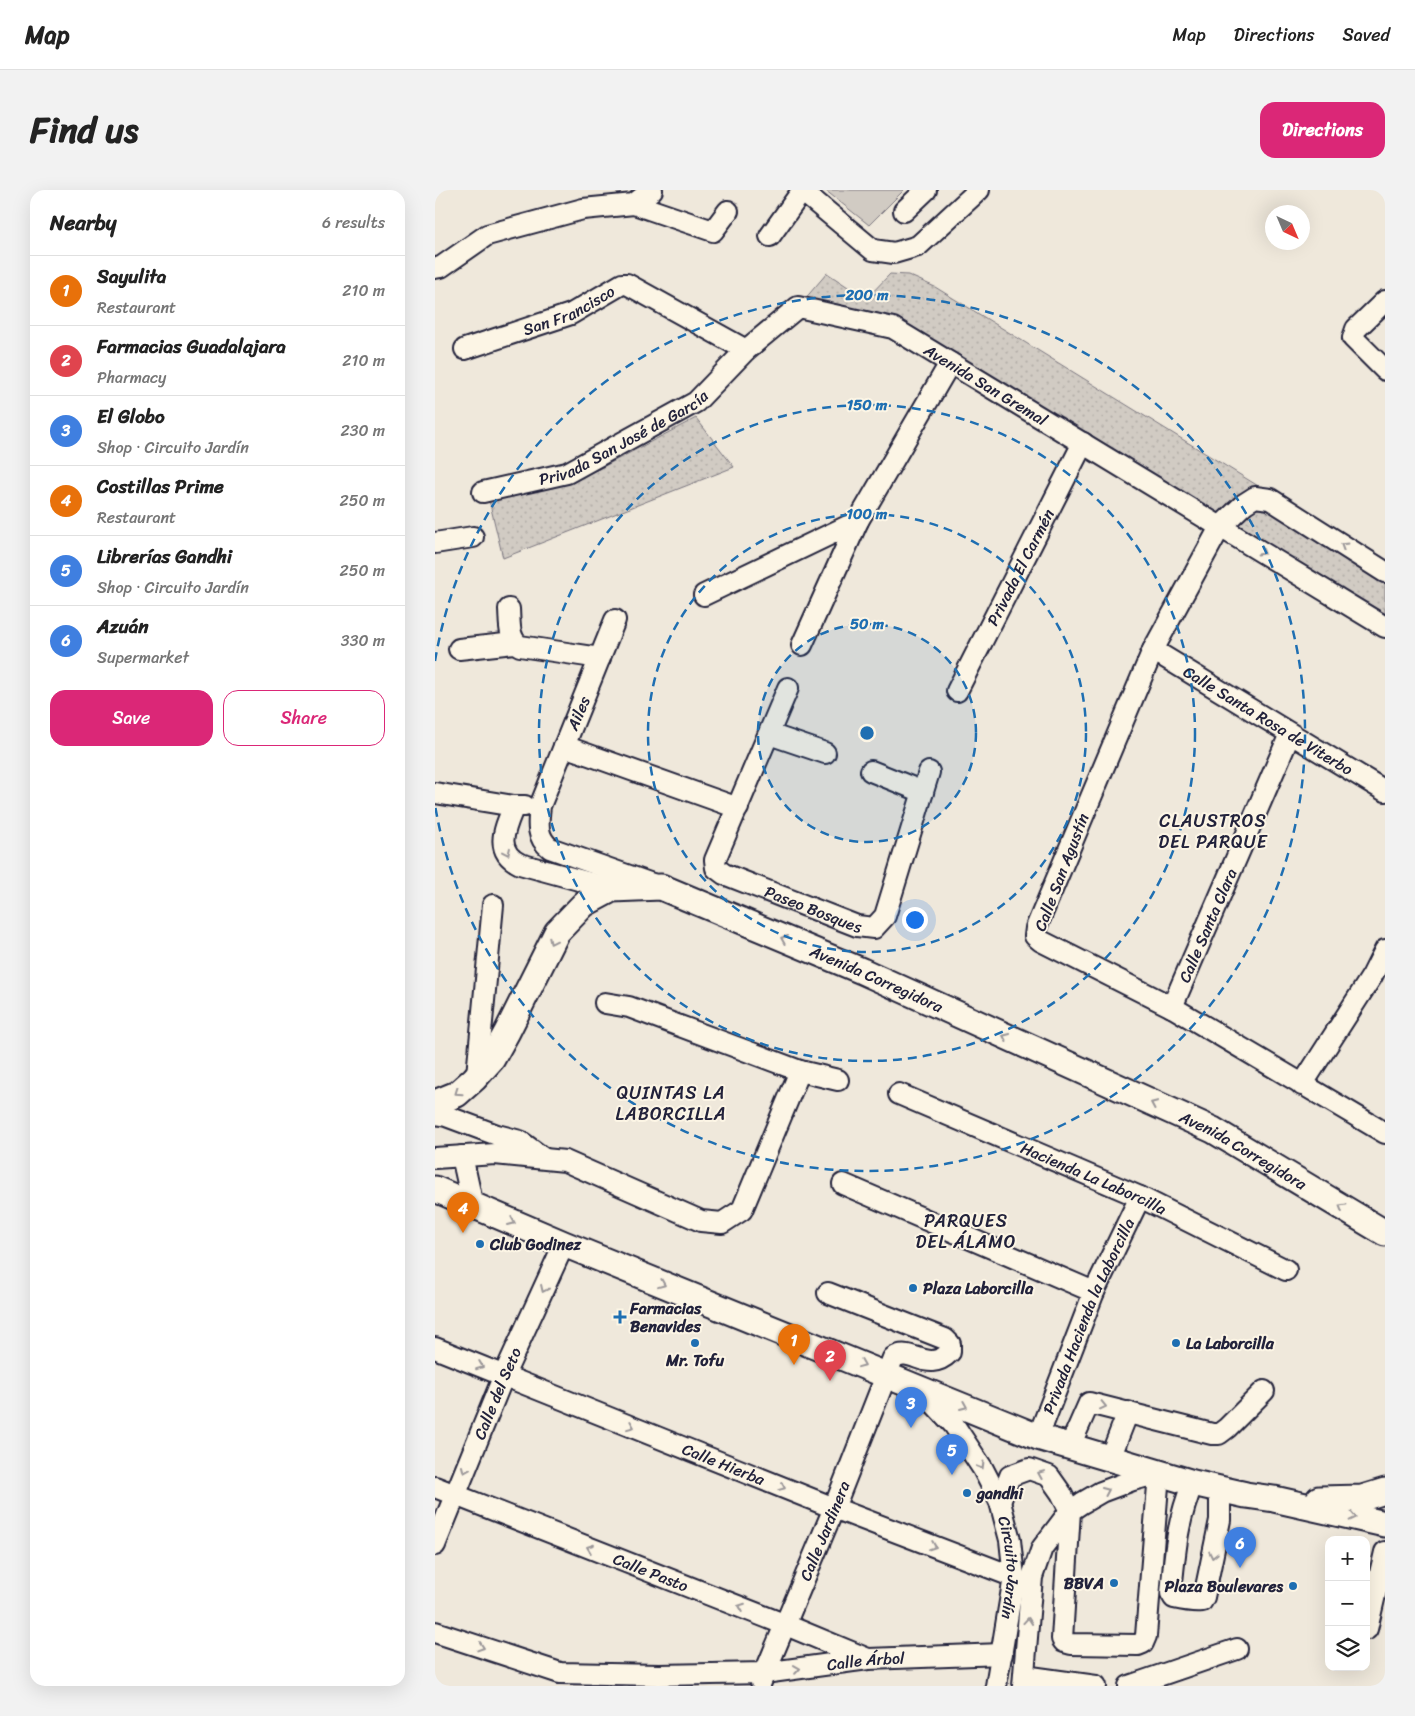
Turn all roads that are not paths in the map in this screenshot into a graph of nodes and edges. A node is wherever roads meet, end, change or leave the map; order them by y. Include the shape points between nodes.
1 (652, 190) edge
2 (926, 190) edge
3 (979, 190) edge
4 (801, 191) edge
5 (634, 204) junction
6 (728, 211) dead end
7 (904, 211) dead end
8 (771, 236) dead end
9 (435, 268) edge
10 (1385, 301) edge
11 (465, 348) dead end
12 (746, 350) junction
13 (950, 363) junction
14 (1385, 370) edge
15 (1083, 443) junction
16 (483, 492) dead end
17 (858, 522) junction
18 (1220, 527) junction
19 (473, 537) dead end
20 (435, 544) edge
21 (1385, 572) edge
22 (704, 595) dead end
23 (509, 609) dead end
24 (615, 620) dead end
25 (1385, 627) edge
26 (514, 642) junction
27 (802, 646) dead end
28 (459, 649) dead end
29 (1153, 650) junction
30 (601, 658) junction
31 (788, 688) dead end
32 (957, 691) dead end
33 (769, 734) junction
34 (1290, 734) junction
35 (564, 746) junction
36 (825, 753) dead end
37 (871, 771) dead end
38 (929, 772) dead end
39 (1385, 791) edge
40 (923, 792) junction
41 (435, 793) edge
42 (514, 806) junction
43 (540, 806) junction
44 (738, 808) junction
45 (597, 864) junction
46 (585, 882) junction
47 (661, 887) junction
48 (612, 889) junction
49 (493, 904) dead end
50 (1385, 950) edge
51 (605, 1003) dead end
52 (1172, 1007) junction
53 (483, 1020) junction
54 (507, 1032) junction
55 (800, 1071) junction
56 (477, 1075) junction
57 (838, 1080) dead end
58 (1302, 1085) junction
59 (899, 1094) dead end
60 (435, 1103) edge
61 (435, 1114) edge
62 (1385, 1133) edge
63 (462, 1156) junction
64 (435, 1158) edge
65 (545, 1159) junction
66 (843, 1184) dead end
67 (435, 1189) edge
68 (1140, 1197) junction
69 (473, 1206) junction
70 (1385, 1233) edge
71 (564, 1244) junction
72 (1286, 1270) dead end
73 (828, 1292) dead end
74 (1094, 1292) junction
75 (435, 1348) edge
76 (504, 1375) junction
77 (887, 1375) junction
78 (919, 1387) junction
79 (1264, 1391) dead end
80 (1128, 1412) junction
81 (1038, 1437) junction
82 (1070, 1446) junction
83 (1110, 1458) junction
84 (1159, 1473) junction
85 (1193, 1483) junction
86 (435, 1487) edge
87 (1220, 1490) junction
88 (1385, 1491) edge
89 (455, 1494) junction
90 (1274, 1499) junction
91 (1319, 1499) joint
92 (1000, 1502) junction
93 (834, 1508) junction
94 (1070, 1511) junction
95 (1385, 1524) edge
96 (435, 1545) edge
97 (1385, 1552) edge
98 (1014, 1577) junction
99 (786, 1625) junction
100 (1368, 1626) edge
101 (435, 1632) edge
102 (1237, 1649) dead end
103 (1002, 1654) junction
104 (867, 1659) junction
105 (1024, 1677) edge
106 (762, 1680) edge
107 (997, 1686) edge
108 (1095, 1686) edge
109 (1129, 1686) edge

1 - 5 street
2 - 7 street
3 - 4 street via 918,246 894,253 873,250
4 - 8 street
5 - 6 street via 713,231
5 - 9 street via 583,209 487,235
10 - 14 street via 1356,329 1353,338
11 - 12 street, San Francisco via 571,314 627,284
12 - 13 street, Avenida San Gremal via 799,306 893,328
12 - 16 street, Privada San José de García via 696,402 567,473
13 - 15 street, Avenida San Gremal
13 - 17 street
15 - 18 street, Avenida San Gremal
15 - 32 street, Privada El Carmén
17 - 22 street
17 - 27 street
21 -> 18 street via 1270,499 1255,497
18 -> 25 street, Avenida San Gremal
18 - 29 street, Calle San Agustín
19 - 20 street
23 - 26 street
24 - 30 street, Ailes
26 - 28 street
26 - 30 street via 520,646
29 - 34 street, Calle Santa Rosa de Viterbo
29 - 52 street, Calle San Agustín via 1035,936
30 - 35 street, Ailes
31 - 33 street, Paseo Bosques
33 - 36 street
33 - 44 street, Paseo Bosques
34 - 39 street, Calle Santa Rosa de Viterbo
34 - 52 street, Calle Santa Clara
35 - 43 street, Ailes
35 - 44 street
37 - 40 street
38 - 40 street, Paseo Bosques
40 - 44 street, Paseo Bosques via 885,916 874,928 857,926 724,874 716,868 715,860
41 - 42 street
42 - 43 street
42 -> 46 street via 503,841 511,860
43 - 45 street, Ailes via 538,822 543,843
45 - 46 street
45 - 47 street, Ailes
46 - 48 street
47 - 48 main road, Avenida Corregidora
70 -> 47 main road, Avenida Corregidora via 1213,1130 862,972
48 -> 54 main road, Avenida Corregidora via 584,904 557,932
49 - 53 street
50 - 58 street via 1372,976
51 - 55 street via 629,1007
52 - 58 street, Calle San Agustín
53 - 54 street
53 - 56 street
54 - 56 main road, Avenida Corregidora via 492,1059
55 - 57 street
55 - 65 street via 743,1210 722,1223 701,1221 565,1162
56 -> 60 main road, Avenida Corregidora via 457,1094
58 - 62 street, Calle San Agustín
59 - 68 street, Hacienda La Laborcilla
61 - 65 street via 520,1141
63 - 64 street
63 - 65 street via 495,1154
63 - 69 street
66 - 74 street
67 - 69 main road
68 - 72 street, Hacienda La Laborcilla
68 - 74 street, Privada Hacienda la Laborcilla
69 -> 71 main road
71 -> 76 street, Calle del Seto
71 -> 77 main road
73 - 77 street, Calle Jardinera via 945,1339 950,1344 950,1352 943,1360 934,1362 898,1355 893,1358
74 - 81 street, Privada Hacienda la Laborcilla
75 -> 76 street, Calle Hierba
76 -> 89 street, Calle del Seto
76 -> 93 street, Calle Hierba
77 - 78 main road
77 - 93 street, Calle Jardinera
78 -> 81 main road
78 -> 92 street, Circuito Jardín via 954,1425
79 - 80 street via 1219,1434
82 -> 80 street via 1089,1403
80 - 83 street
81 - 82 main road
82 - 83 main road
83 - 84 main road
84 - 85 main road
94 -> 84 street, Circuito Jardín via 1101,1492
84 - 94 street via 1143,1643 1071,1644 1062,1639
85 - 87 main road
87 -> 85 street via 1220,1520 1204,1597 1202,1601 1175,1598 1171,1593 1178,1527
86 - 89 street, Calle Pasto
87 - 90 main road
88 - 91 main road via 1362,1498
89 - 96 street, Calle del Seto
99 -> 89 street, Calle Pasto
90 - 91 street
90 -> 95 main road
94 -> 92 street via 1049,1476 1029,1469 1010,1476
92 - 98 street, Circuito Jardín via 1010,1540
93 -> 98 street, Calle Hierba
93 - 99 street, Calle Jardinera
105 -> 94 street, Circuito Jardín via 1032,1577 1042,1548
97 - 100 street
98 - 103 street, Circuito Jardín
99 - 104 street, Calle Pasto
99 - 106 street, Calle Jardinera
101 -> 106 street, Calle Árbol via 560,1673
102 - 109 street via 1162,1679
103 - 104 street, Calle Árbol
103 - 107 street, Circuito Jardín
106 -> 104 street, Calle Árbol
105 - 108 street

